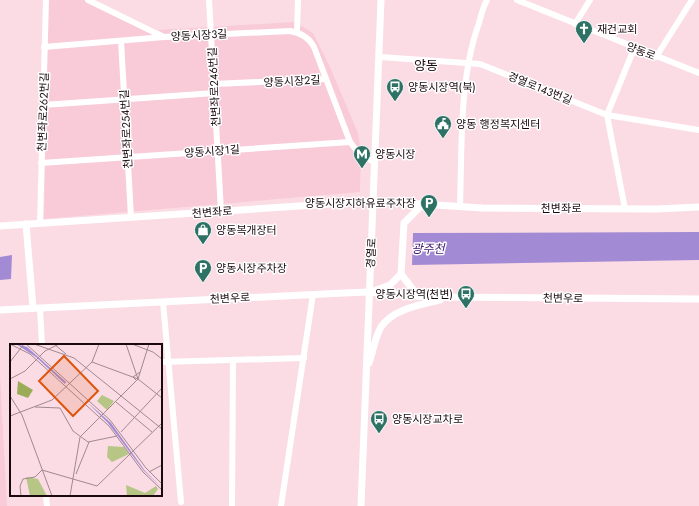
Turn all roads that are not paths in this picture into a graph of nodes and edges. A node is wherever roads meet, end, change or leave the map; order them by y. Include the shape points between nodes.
1 (46, 0) edge
2 (88, 0) edge
3 (209, 0) edge
4 (298, 0) edge
5 (381, 0) edge
6 (488, 0) edge
7 (518, 0) edge
8 (590, 0) edge
9 (692, 0) edge
10 (575, 24) junction
11 (297, 32) junction
12 (211, 35) junction
13 (164, 37) junction
14 (121, 42) junction
15 (44, 47) junction
16 (636, 49) junction
17 (656, 56) junction
18 (380, 57) junction
19 (469, 63) junction
20 (699, 73) edge
21 (326, 79) junction
22 (214, 84) junction
23 (215, 93) junction
24 (124, 100) junction
25 (43, 105) junction
26 (607, 115) junction
27 (699, 130) edge
28 (350, 142) junction
29 (217, 151) junction
30 (128, 157) junction
31 (41, 163) junction
32 (375, 163) junction
33 (374, 201) junction
34 (423, 204) junction
35 (460, 206) junction
36 (699, 207) edge
37 (626, 209) junction
38 (221, 211) junction
39 (131, 217) junction
40 (40, 223) junction
41 (26, 224) junction
42 (0, 226) edge
43 (401, 274) junction
44 (369, 292) junction
45 (313, 294) junction
46 (428, 297) junction
47 (453, 297) junction
48 (699, 299) edge
49 (163, 302) junction
50 (36, 308) junction
51 (0, 310) edge
52 (42, 344) edge
53 (304, 358) junction
54 (233, 360) junction
55 (162, 362) edge
56 (168, 362) junction
57 (366, 371) junction
58 (46, 496) edge
59 (181, 502) dead end
60 (47, 506) edge
61 (232, 506) edge
62 (281, 506) edge
63 (361, 506) edge

1 - 15 street, 천변좌로262번길
2 - 13 street
3 - 12 street, 천변좌로246번길
4 - 11 street
5 - 18 street, 경열로
6 - 19 street via 474,36
7 - 10 street, 양동로
8 - 10 street
9 - 17 street
10 - 16 street, 양동로
11 - 12 street, 양동시장3길
11 - 21 street via 310,40
12 - 13 street, 양동시장3길
12 - 22 street, 천변좌로246번길
13 - 14 street, 양동시장3길
14 - 15 street, 양동시장3길
14 - 24 street, 천변좌로254번길
15 - 25 street, 천변좌로262번길
16 - 17 street, 양동로
16 - 26 street
17 - 20 street, 양동로
18 - 19 street, 경열로143번길
18 - 32 street, 경열로
19 - 26 street, 경열로143번길 via 493,68
19 - 35 street via 463,114
21 - 22 street, 양동시장2길
21 - 28 street, 양동시장2길
22 - 23 street, 천변좌로246번길
23 - 24 street
23 - 29 street, 천변좌로246번길
24 - 25 street
24 - 30 street, 천변좌로254번길
25 - 31 street, 천변좌로262번길
26 - 27 street, 경열로143번길
26 - 37 street
28 - 29 street, 양동시장1길
28 - 32 street via 357,151
29 - 30 street, 양동시장1길
29 - 38 street, 천변좌로246번길
30 - 31 street, 양동시장1길
30 - 39 street, 천변좌로254번길
31 - 40 street, 천변좌로262번길
32 - 33 street, 경열로
33 - 34 street, 천변좌로
33 - 38 street, 천변좌로
33 - 44 street, 경열로
34 - 35 street, 천변좌로
34 - 43 street via 404,223
35 - 37 street, 천변좌로
36 - 37 street, 천변좌로
38 - 39 street, 천변좌로
39 - 40 street, 천변좌로
40 - 41 street, 천변좌로
41 - 42 street, 천변좌로
41 - 50 street
43 - 44 street via 390,285
43 - 46 street via 414,291
44 - 45 street, 천변우로
44 - 46 street, 천변우로
44 - 57 street, 경열로
45 - 49 street, 천변우로
45 - 53 street
46 - 47 street, 천변우로
47 - 48 street, 천변우로
47 - 57 street via 414,306 386,322 381,328
49 - 50 street, 천변우로
49 - 56 street
50 - 51 street, 천변우로
50 - 52 street
53 - 54 street
53 - 62 street
54 - 56 street
54 - 61 street
55 - 56 street
56 - 59 street
57 - 63 street, 경열로
58 - 60 street

